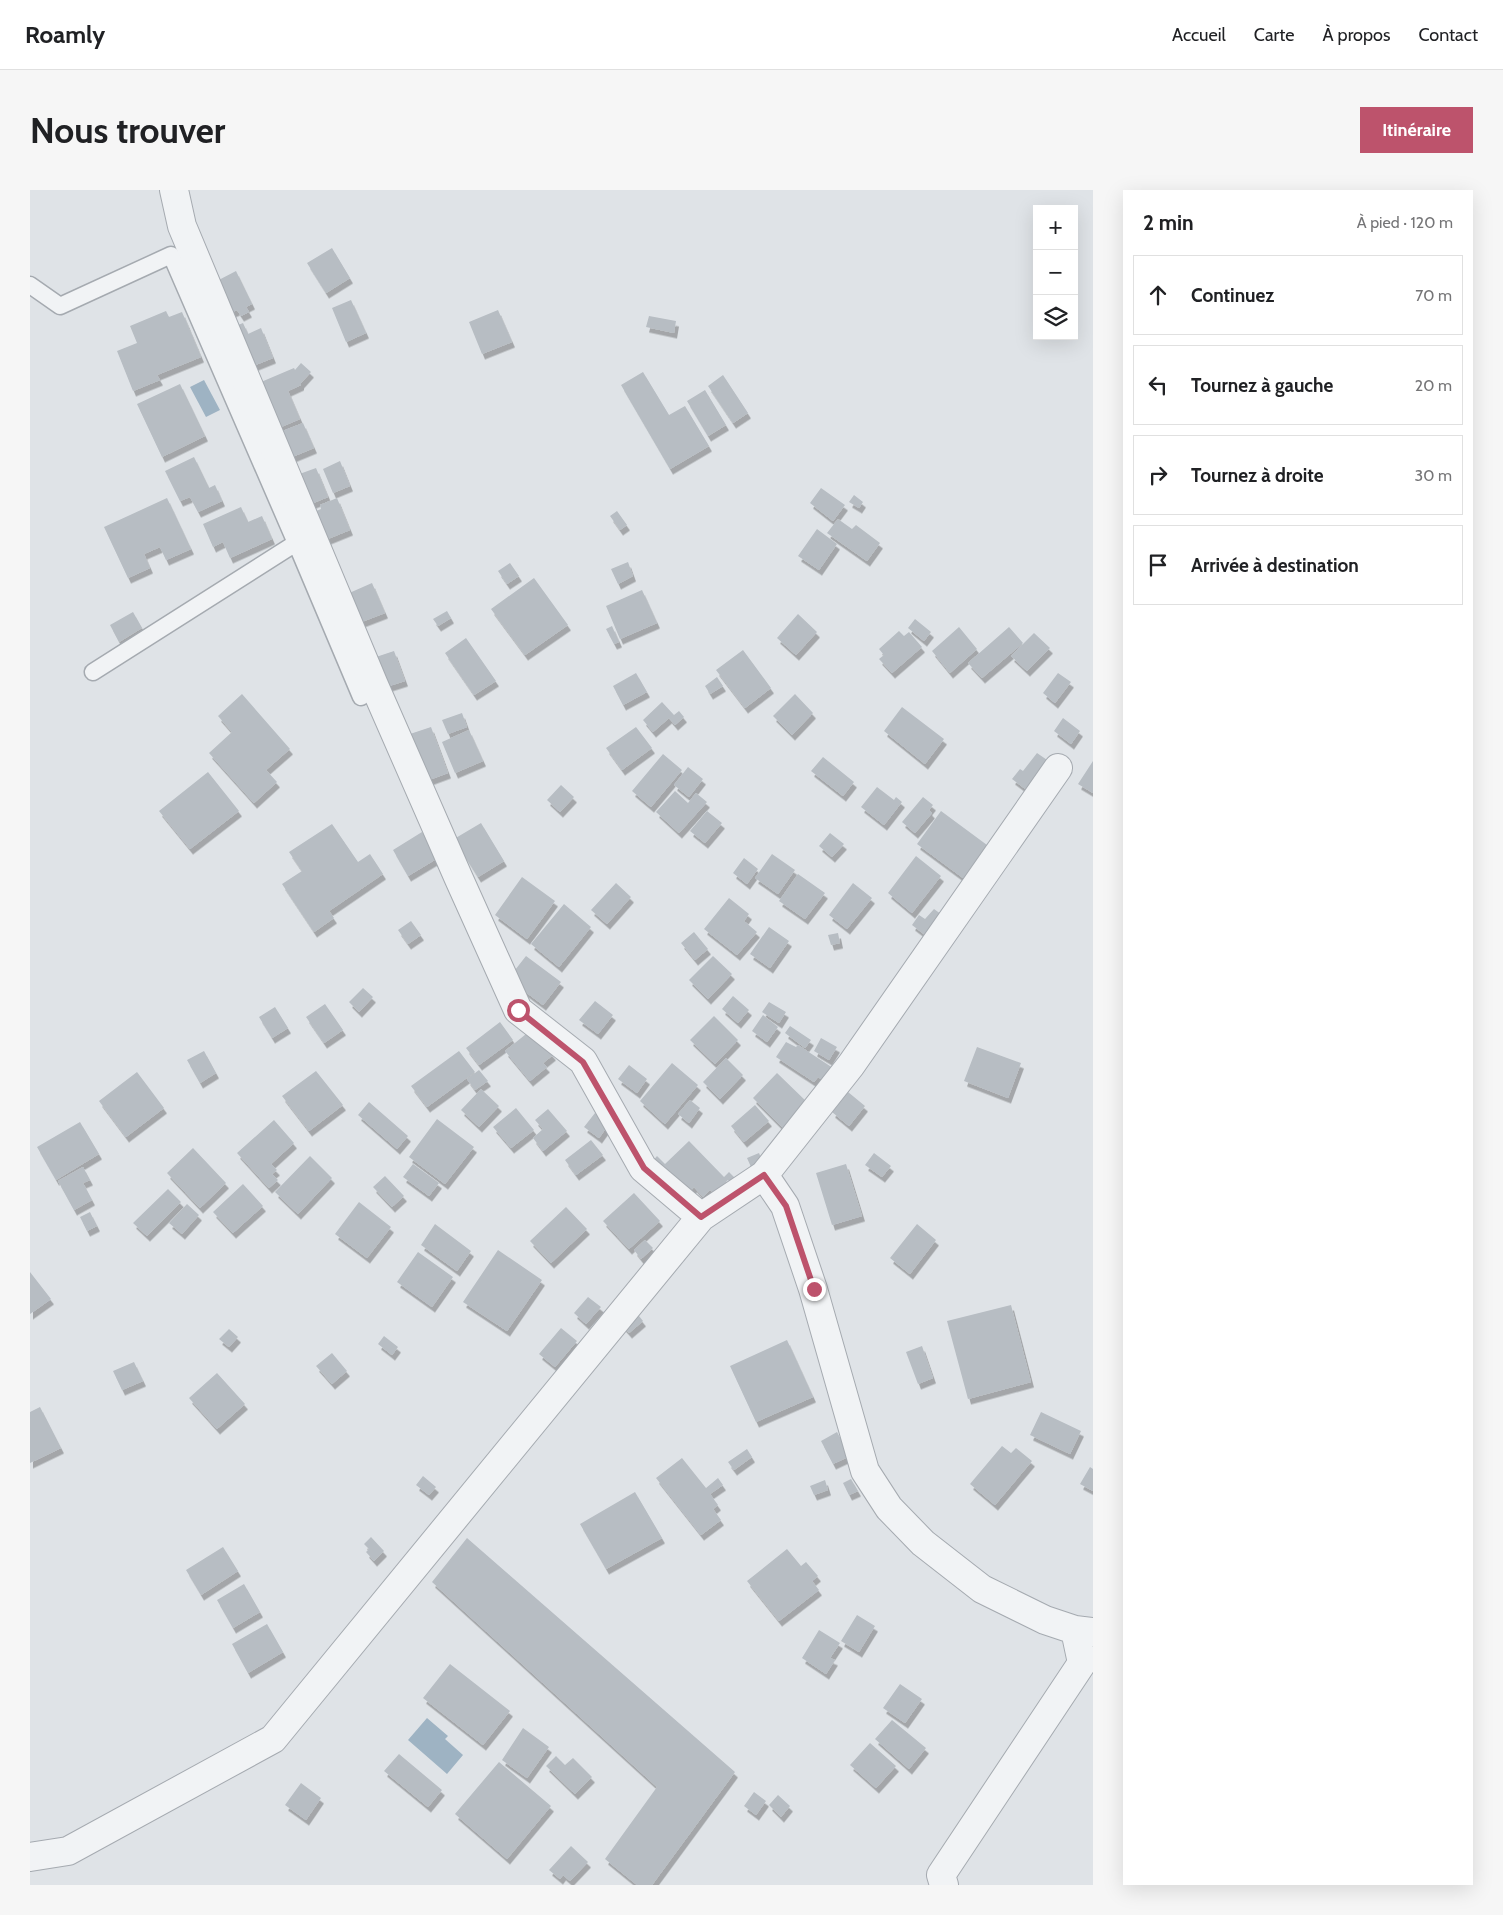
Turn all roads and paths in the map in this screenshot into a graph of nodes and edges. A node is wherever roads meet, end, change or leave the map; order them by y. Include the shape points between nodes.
1 (174, 190) edge
2 (30, 285) edge
3 (296, 543) junction
4 (93, 672) dead end
5 (361, 697) dead end
6 (1058, 768) dead end
7 (764, 1175) junction
8 (701, 1217) junction
9 (1084, 1631) edge
10 (30, 1857) edge
11 (944, 1885) edge

1 - 8 street via 182,226 374,685 518,1010 583,1062 644,1168
2 - 3 lane via 60,306 170,255
3 - 4 lane
3 - 5 lane
6 - 7 street via 851,1065
7 - 8 street
7 - 9 street via 786,1206 814,1289 865,1471 889,1508 923,1543 982,1589 1045,1620
8 - 10 street via 273,1739 68,1851
9 - 11 street via 1082,1663 941,1875

